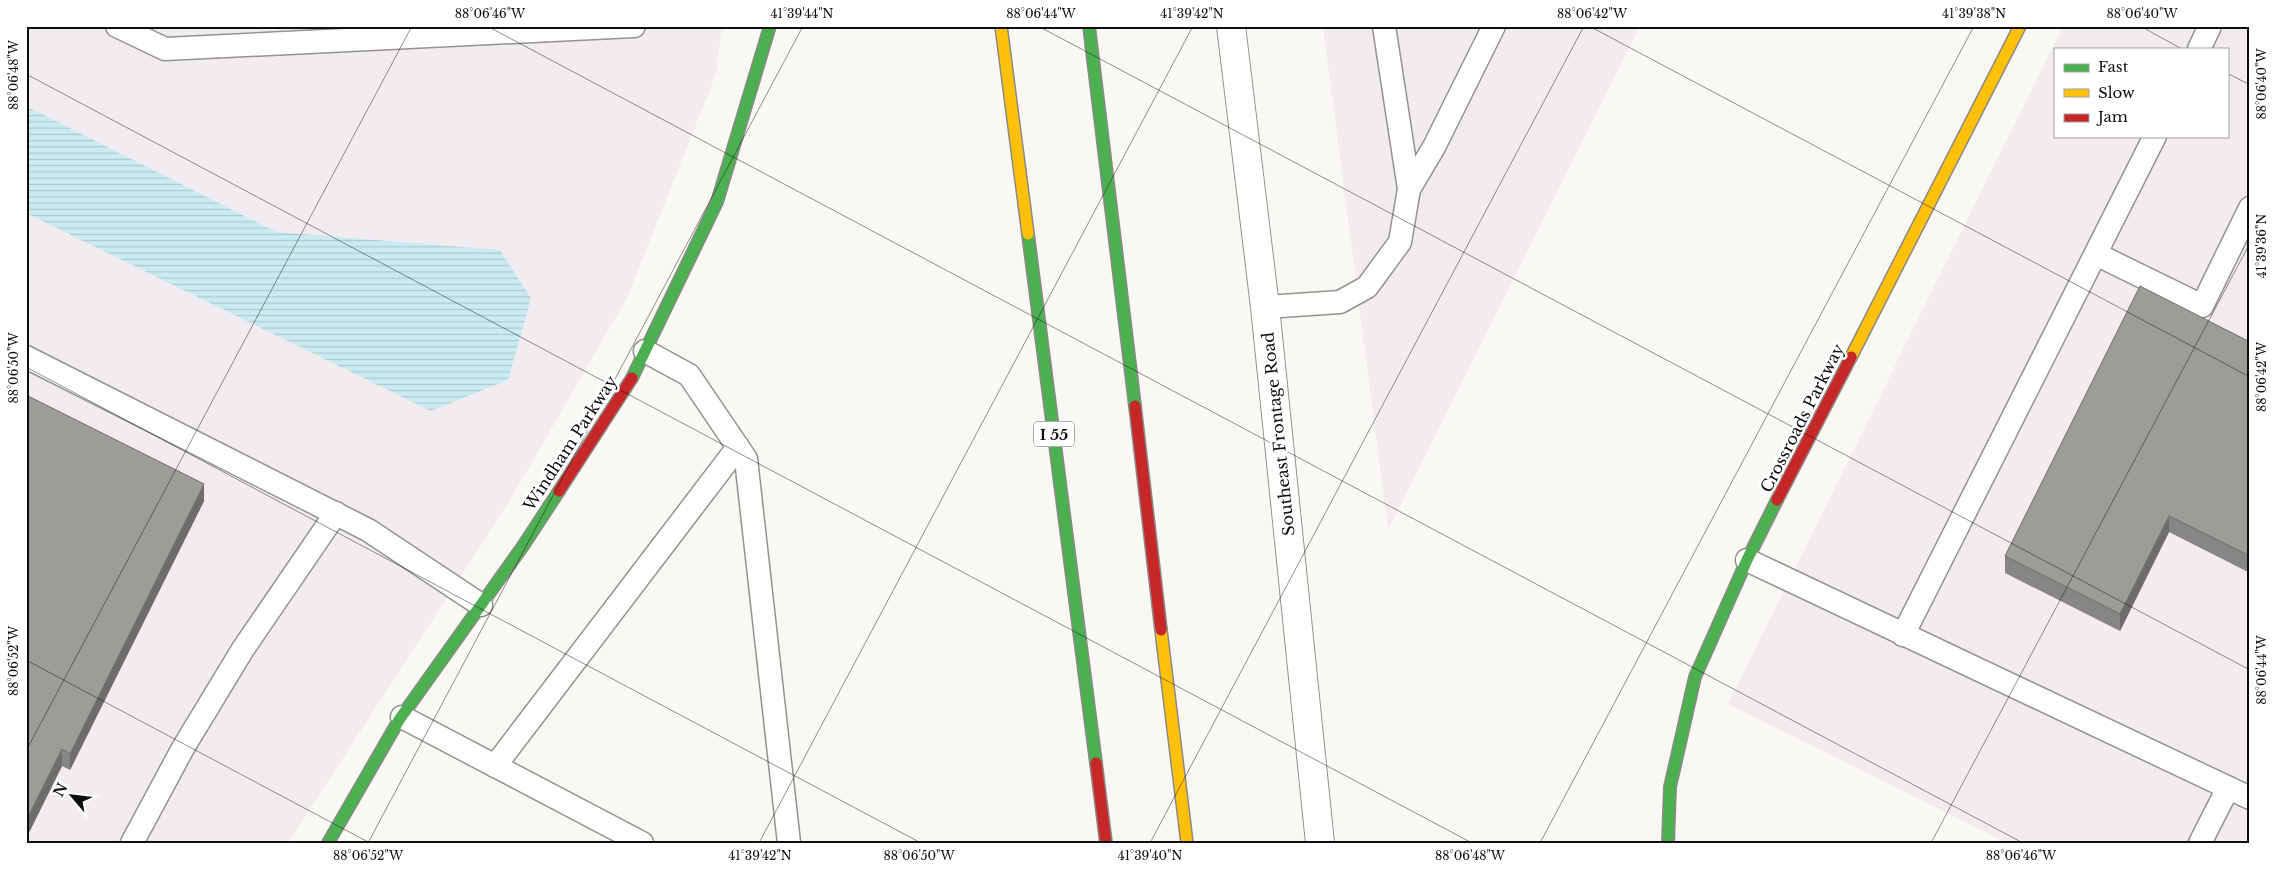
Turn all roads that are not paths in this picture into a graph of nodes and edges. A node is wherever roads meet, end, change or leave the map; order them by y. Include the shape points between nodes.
1 (117, 26) edge
2 (275, 26) edge
3 (634, 26) edge
4 (770, 26) edge
5 (1001, 26) edge
6 (1089, 26) edge
7 (1231, 26) edge
8 (1384, 26) edge
9 (1494, 26) edge
10 (2020, 26) edge
11 (2210, 26) edge
12 (302, 42) junction
13 (2199, 48) edge
14 (2154, 138) edge
15 (1409, 189) junction
16 (2250, 208) edge
17 (2096, 254) junction
18 (1265, 307) junction
19 (645, 351) junction
20 (26, 357) edge
21 (738, 447) junction
22 (336, 513) junction
23 (1747, 560) junction
24 (481, 605) junction
25 (1903, 635) junction
26 (402, 716) junction
27 (495, 766) junction
28 (2228, 788) junction
29 (2250, 798) edge
30 (132, 843) edge
31 (328, 843) edge
32 (642, 843) edge
33 (789, 843) edge
34 (1106, 843) edge
35 (1187, 843) edge
36 (1320, 843) edge
37 (1668, 843) edge
38 (2200, 843) edge

1 - 12 lane via 165,49
2 - 12 lane
3 - 12 lane
4 - 19 main road, Windham Parkway via 717,202
5 - 34 main road, I 55
6 - 35 main road
7 - 18 street, Southeast Frontage Road
8 - 15 lane
9 - 15 lane via 1434,147
10 - 23 main road, Crossroads Parkway
11 - 13 lane
14 - 17 lane
15 - 18 lane via 1400,242 1367,287 1340,302
16 - 17 lane via 2202,306
17 - 25 lane
18 - 36 street, Southeast Frontage Road
19 - 21 lane via 689,375
19 - 24 main road, Windham Parkway via 630,382
20 - 22 lane
21 - 27 lane
21 - 33 lane via 746,459
22 - 24 lane via 368,530
22 - 30 lane via 243,649 183,748
23 - 25 lane
23 - 37 main road, Crossroads Parkway via 1695,677 1670,787
24 - 26 main road, Windham Parkway
25 - 28 lane
26 - 27 lane
26 - 31 main road, Windham Parkway
27 - 32 lane
28 - 29 lane
28 - 38 lane

